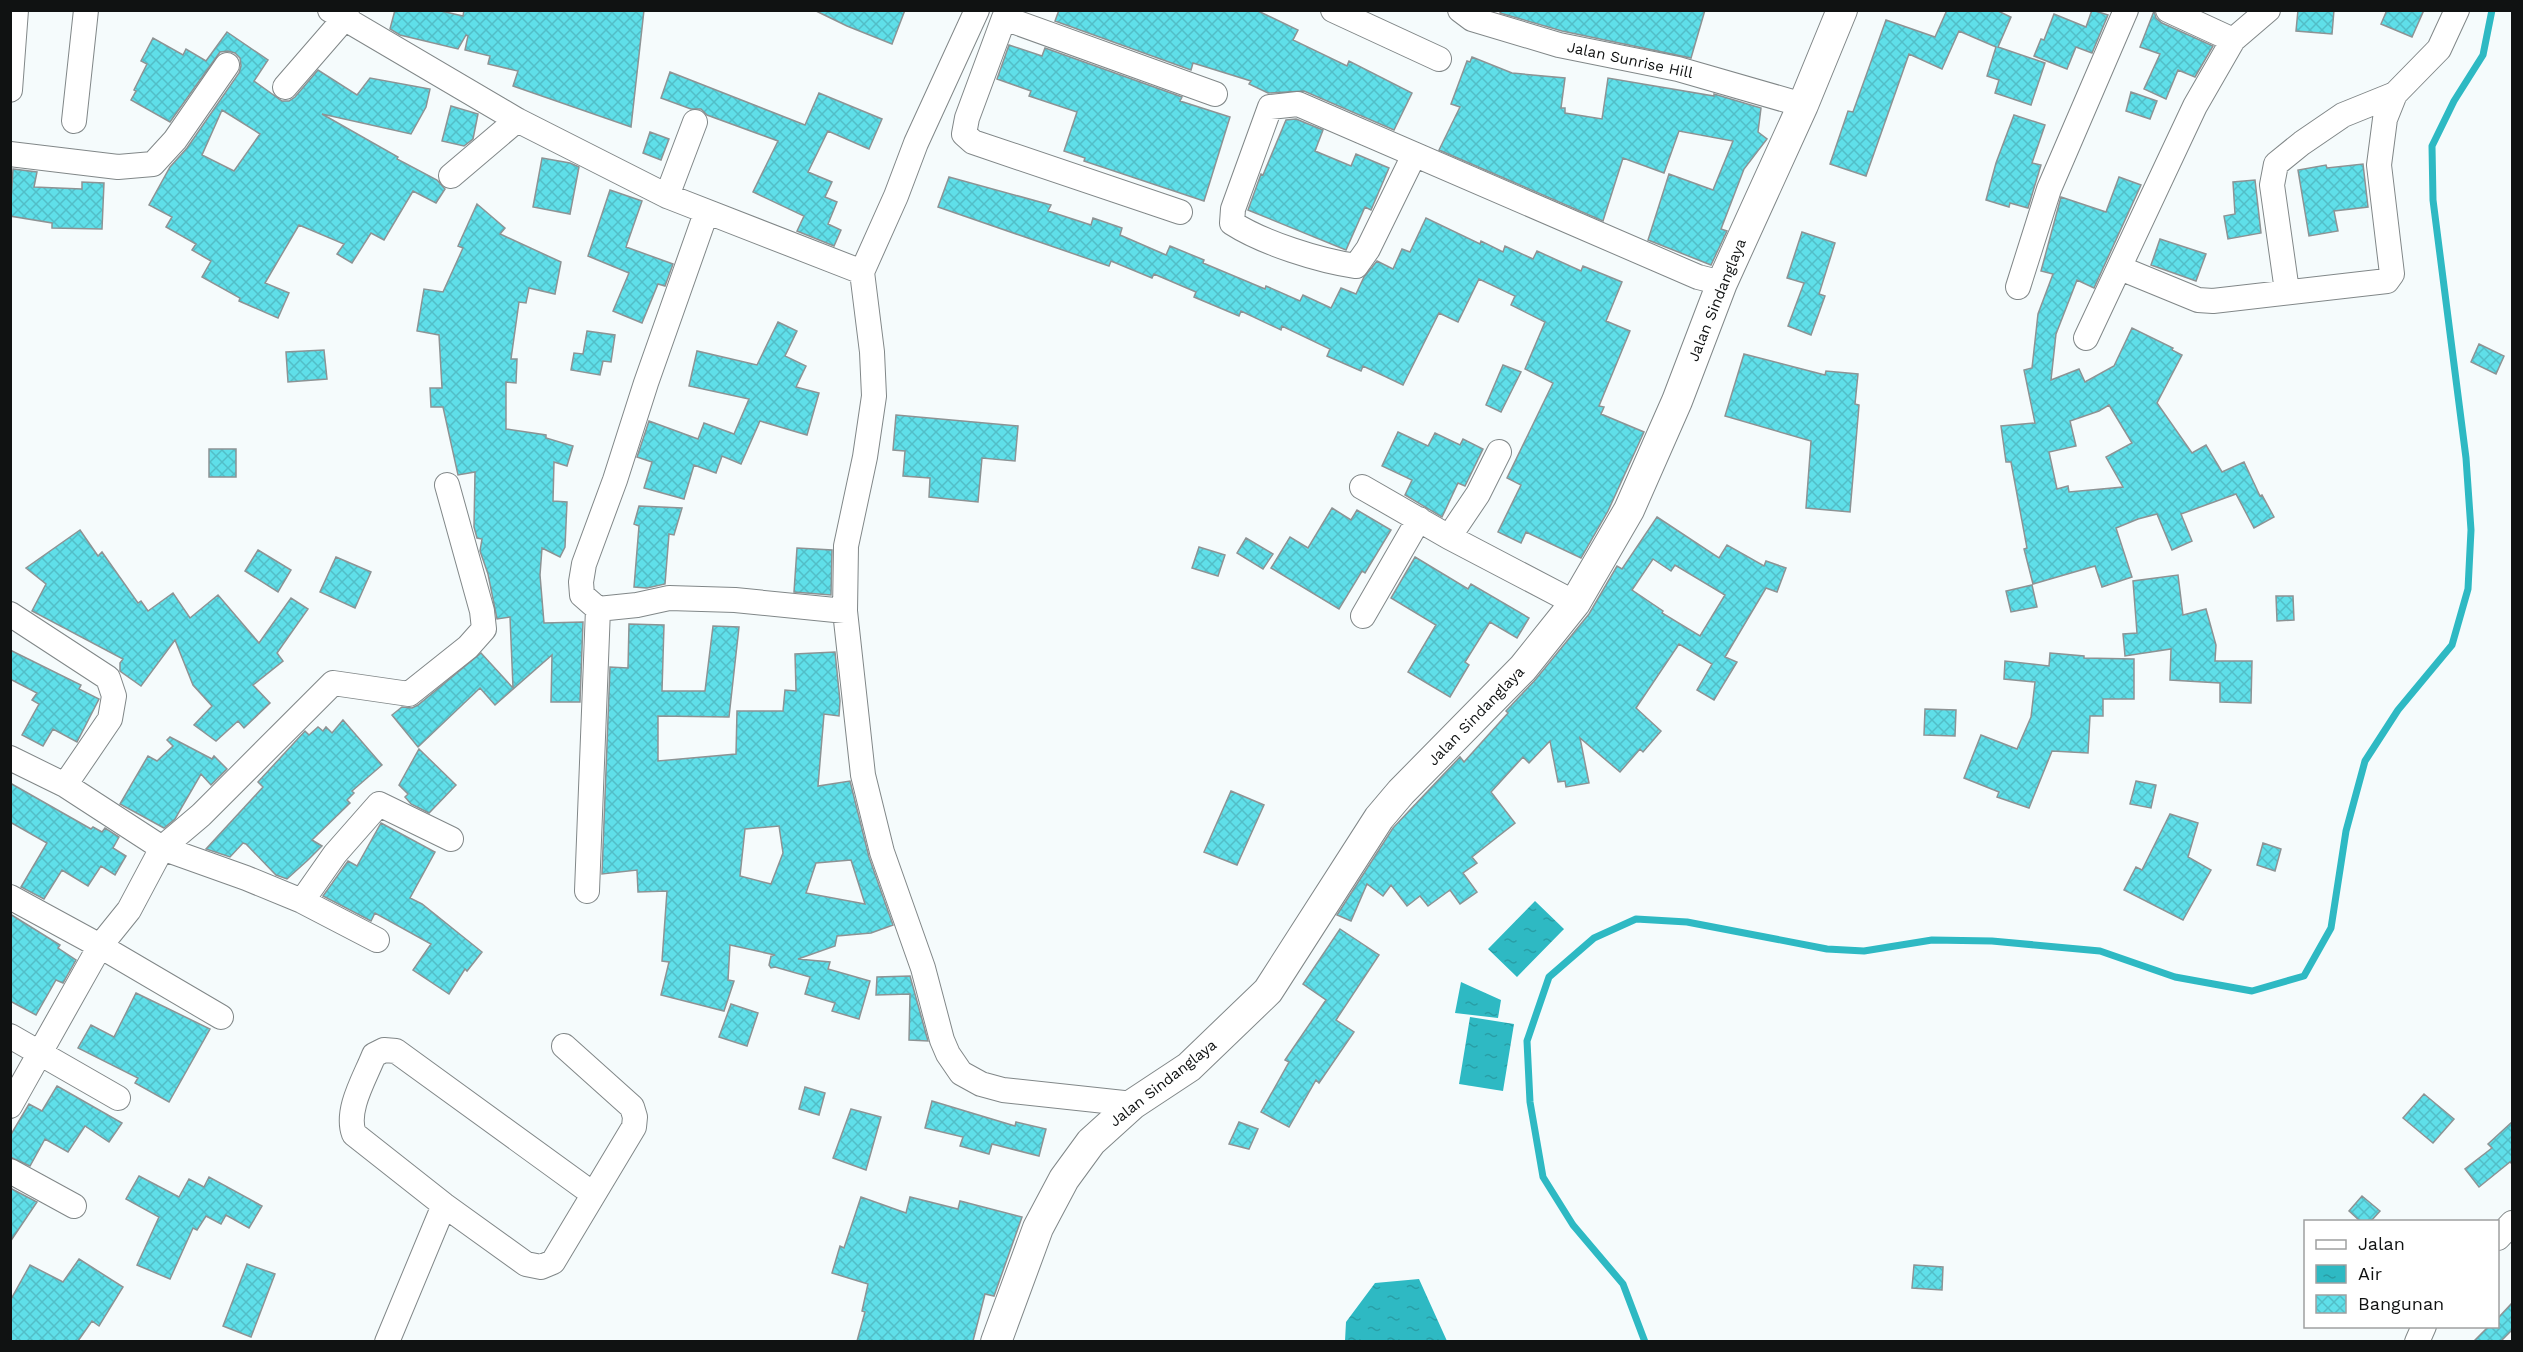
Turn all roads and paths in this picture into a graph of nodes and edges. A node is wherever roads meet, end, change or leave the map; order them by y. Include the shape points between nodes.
1 (16, 10) edge
2 (86, 10) edge
3 (977, 10) edge
4 (1333, 10) edge
5 (1460, 10) edge
6 (1842, 10) edge
7 (2126, 10) edge
8 (2168, 10) edge
9 (2268, 10) edge
10 (2457, 10) edge
11 (340, 13) edge
12 (1006, 14) edge
13 (2233, 40) junction
14 (1438, 59) dead end
15 (227, 64) dead end
16 (285, 87) dead end
17 (10, 90) edge
18 (1215, 94) dead end
19 (2395, 94) junction
20 (1803, 105) junction
21 (517, 120) junction
22 (74, 121) dead end
23 (695, 122) dead end
24 (10, 154) edge
25 (1414, 155) junction
26 (451, 176) dead end
27 (667, 196) junction
28 (1180, 212) dead end
29 (706, 213) junction
30 (2120, 268) junction
31 (862, 272) junction
32 (1722, 283) junction
33 (2018, 287) dead end
34 (2287, 291) junction
35 (2086, 338) dead end
36 (1499, 452) dead end
37 (447, 485) dead end
38 (1362, 486) dead end
39 (1419, 519) junction
40 (1449, 537) junction
41 (1575, 603) junction
42 (598, 609) junction
43 (845, 611) junction
44 (10, 614) edge
45 (1364, 616) dead end
46 (10, 758) edge
47 (66, 785) junction
48 (451, 839) dead end
49 (162, 848) junction
50 (587, 891) dead end
51 (10, 897) edge
52 (302, 901) junction
53 (377, 940) dead end
54 (100, 946) junction
55 (221, 1017) dead end
56 (10, 1036) edge
57 (564, 1046) dead end
58 (38, 1053) junction
59 (118, 1098) dead end
60 (1133, 1104) junction
61 (10, 1106) edge
62 (10, 1172) edge
63 (593, 1194) junction
64 (444, 1205) junction
65 (74, 1206) dead end
66 (387, 1341) edge
67 (996, 1341) edge

1 - 17 street
2 - 22 street
3 - 31 street
4 - 14 street
5 - 20 street, Jalan Sunrise Hill via 1472,19 1559,45 1678,69
6 - 20 street, Jalan Sindanglaya
7 - 33 street via 2049,189
8 - 13 street
9 - 13 street
10 - 19 street via 2439,49
11 - 16 street
11 - 21 street
12 - 18 street
12 - 28 street via 964,134 973,142
13 - 30 street via 2195,106
15 - 24 street via 176,140 153,164 118,167
19 - 34 street via 2343,115 2276,164 2272,185
19 - 34 street via 2385,119 2379,165 2390,278 2371,284
20 - 32 street, Jalan Sindanglaya
21 - 26 street
21 - 27 street
23 - 27 street
25 - 25 street via 1356,266 1334,263 1248,234 1232,223 1233,209 1270,107 1298,104
25 - 32 street via 1698,277
27 - 29 street
29 - 31 street
29 - 42 street via 584,564 582,594
30 - 34 street via 2198,300 2228,300
30 - 35 street
31 - 43 street via 874,396 846,546
32 - 41 street, Jalan Sindanglaya via 1677,401 1629,510
36 - 40 street via 1479,494
37 - 49 street via 484,629 468,647 409,694 333,682 201,815
38 - 39 street
39 - 40 street
39 - 45 street
40 - 41 street
41 - 60 street, Jalan Sindanglaya via 1523,668 1379,819 1268,991 1190,1067
42 - 43 street via 669,598
42 - 50 street
43 - 60 street via 863,775 882,852 948,1054 961,1072 981,1084 1003,1090
44 - 47 street via 108,678 114,696 110,719
46 - 47 street
47 - 49 street
48 - 52 street via 386,797 335,854
49 - 52 street
49 - 54 street via 129,909
51 - 54 street
52 - 53 street
54 - 55 street
54 - 58 street
56 - 58 street
57 - 63 street via 632,1107 635,1117 634,1127
58 - 59 street
58 - 61 street
60 - 67 street, Jalan Sindanglaya via 1091,1142 1064,1179 1038,1228
62 - 65 street
63 - 64 street via 553,1262 541,1267 526,1264
63 - 64 street via 396,1051 384,1050 374,1055 352,1112 354,1134
64 - 66 street

